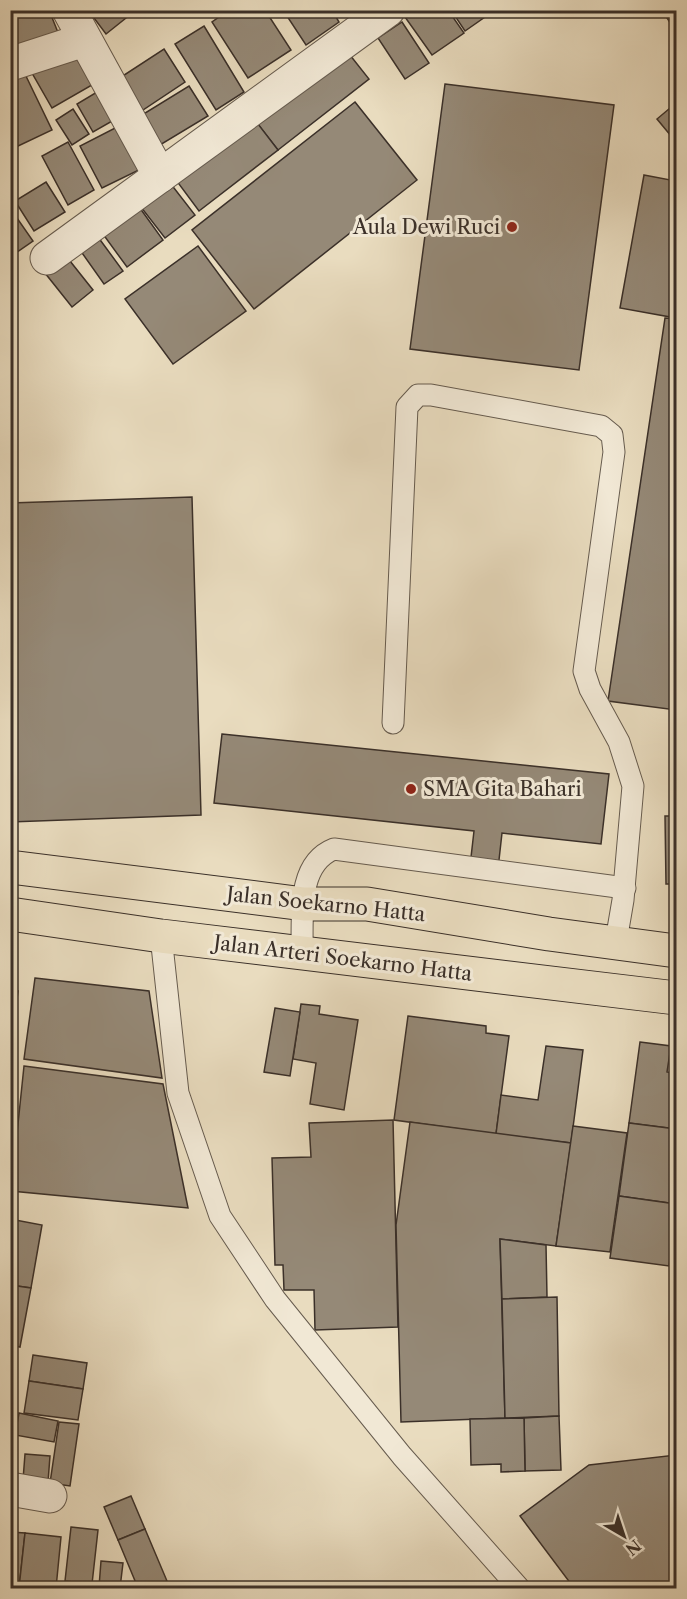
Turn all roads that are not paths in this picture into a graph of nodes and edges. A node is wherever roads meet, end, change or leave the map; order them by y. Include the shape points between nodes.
1 (69, 10) edge
2 (388, 10) edge
3 (351, 22) edge
4 (84, 40) junction
5 (10, 64) edge
6 (160, 176) junction
7 (47, 258) dead end
8 (393, 723) dead end
9 (10, 867) edge
10 (625, 888) junction
11 (304, 904) junction
12 (10, 914) edge
13 (161, 936) junction
14 (616, 941) junction
15 (676, 951) edge
16 (302, 952) junction
17 (606, 989) junction
18 (676, 998) edge
19 (10, 1490) edge
20 (50, 1496) dead end
21 (519, 1588) edge

1 - 4 street
2 - 3 street
3 - 6 street
4 - 5 street
4 - 6 street
6 - 7 street
8 - 10 lane via 407,407 418,395 431,395 601,426 612,435 614,452 584,671 619,742 633,786
9 - 11 main road, Jalan Soekarno Hatta
10 - 11 lane via 334,849 321,854 309,872
10 - 14 lane
11 - 14 main road, Jalan Soekarno Hatta via 367,904
11 - 16 lane
12 - 13 main road, Jalan Arteri Soekarno Hatta
13 - 16 main road, Jalan Arteri Soekarno Hatta
13 - 21 lane via 178,1093 220,1216 275,1299 402,1456
14 - 15 main road, Jalan Soekarno Hatta
14 - 17 main road
16 - 17 main road, Jalan Arteri Soekarno Hatta
17 - 18 main road, Jalan Arteri Soekarno Hatta
19 - 20 street

